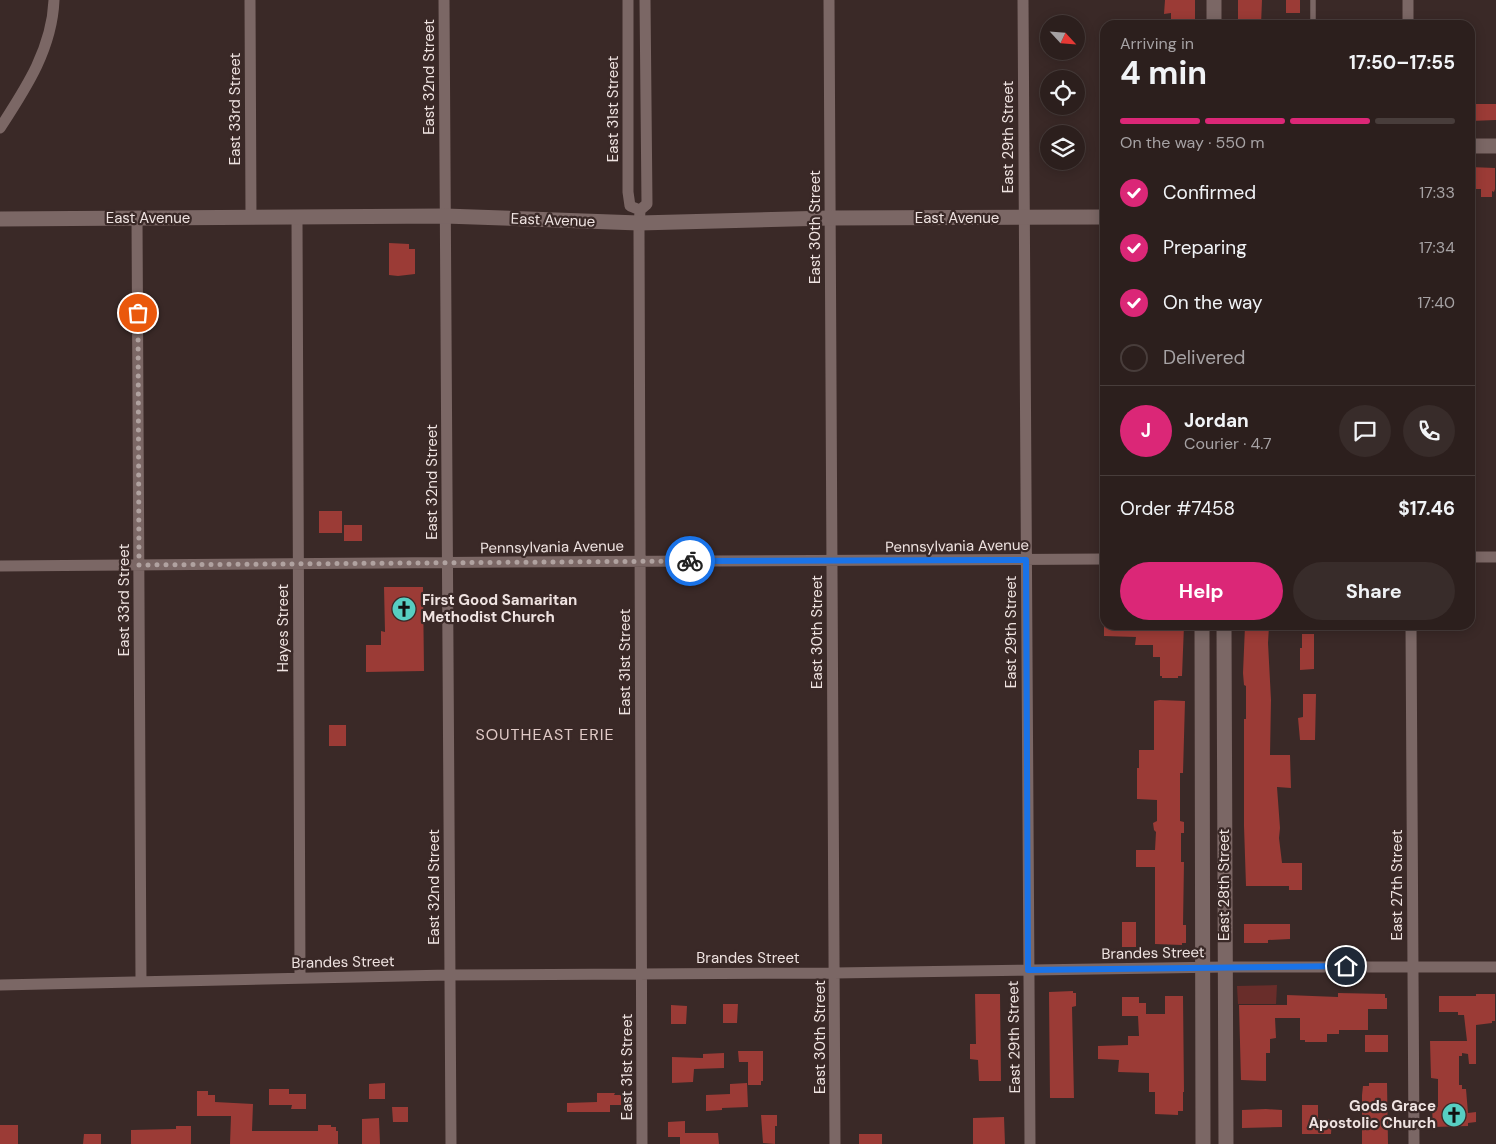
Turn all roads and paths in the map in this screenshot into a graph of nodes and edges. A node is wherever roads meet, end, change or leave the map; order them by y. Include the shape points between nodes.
1 (54, 0) edge
2 (250, 0) edge
3 (444, 0) edge
4 (628, 0) edge
5 (645, 0) edge
6 (829, 0) edge
7 (1023, 0) edge
8 (1214, 0) edge
9 (1313, 0) edge
10 (1408, 0) edge
11 (1214, 20) edge
12 (1313, 20) edge
13 (1408, 20) edge
14 (0, 128) edge
15 (1475, 146) edge
16 (1496, 146) edge
17 (445, 216) junction
18 (640, 216) junction
19 (251, 217) junction
20 (297, 218) junction
21 (830, 218) junction
22 (1024, 218) junction
23 (1100, 218) edge
24 (0, 219) edge
25 (137, 219) junction
26 (1475, 557) edge
27 (1496, 557) edge
28 (640, 560) junction
29 (1026, 560) junction
30 (1100, 560) edge
31 (832, 562) junction
32 (447, 563) junction
33 (298, 564) junction
34 (139, 565) junction
35 (0, 566) edge
36 (1202, 630) edge
37 (1224, 630) edge
38 (1411, 630) edge
39 (1412, 966) junction
40 (1202, 967) junction
41 (1224, 967) junction
42 (1496, 967) edge
43 (1028, 970) junction
44 (834, 972) junction
45 (641, 974) junction
46 (449, 975) junction
47 (300, 977) junction
48 (141, 982) junction
49 (0, 985) edge
50 (451, 1144) edge
51 (642, 1144) edge
52 (835, 1144) edge
53 (1030, 1144) edge
54 (1203, 1144) edge
55 (1226, 1144) edge
56 (1414, 1144) edge

1 - 14 street via 51,26 37,68
2 - 19 street, East 33rd Street
3 - 17 street, East 32nd Street
4 - 18 street, East 31st Street via 628,192 630,206
5 - 18 street, East 31st Street via 647,204
6 - 21 street, East 30th Street
7 - 22 street, East 29th Street
8 - 11 street
9 - 12 lane
10 - 13 street
15 - 16 street
17 - 18 street, East Avenue
17 - 20 street, East Avenue
17 - 32 street, East 32nd Street
18 - 21 street, East Avenue
18 - 28 street, East 31st Street
19 - 20 street, East Avenue
19 - 25 street, East Avenue
20 - 33 street, Hayes Street
21 - 22 street, East Avenue
21 - 31 street, East 30th Street
22 - 23 street, East Avenue
22 - 29 street, East 29th Street
24 - 25 street, East Avenue
25 - 34 street, East 33rd Street
26 - 27 street
28 - 31 street, Pennsylvania Avenue
28 - 32 street, Pennsylvania Avenue
28 - 45 street, East 31st Street
29 - 30 street, Pennsylvania Avenue
29 - 31 street, Pennsylvania Avenue
29 - 43 street, East 29th Street
31 - 44 street, East 30th Street
32 - 33 street, Pennsylvania Avenue
32 - 46 street, East 32nd Street
33 - 34 street, Pennsylvania Avenue
33 - 47 street, Hayes Street
34 - 35 street, Pennsylvania Avenue
34 - 48 street, East 33rd Street
36 - 40 street, East 28th Street
37 - 41 street, East 28th Street
38 - 39 street, East 27th Street
39 - 41 street, Brandes Street
39 - 42 street, Brandes Street
39 - 56 street, East 27th Street
40 - 41 street, Brandes Street
40 - 43 street, Brandes Street
40 - 54 street, East 28th Street
41 - 55 street, East 28th Street
43 - 44 street, Brandes Street
43 - 53 street, East 29th Street
44 - 45 street, Brandes Street
44 - 52 street, East 30th Street
45 - 46 street, Brandes Street
45 - 51 street, East 31st Street
46 - 47 street, Brandes Street
46 - 50 street, East 32nd Street
47 - 48 street, Brandes Street
48 - 49 street, Brandes Street

